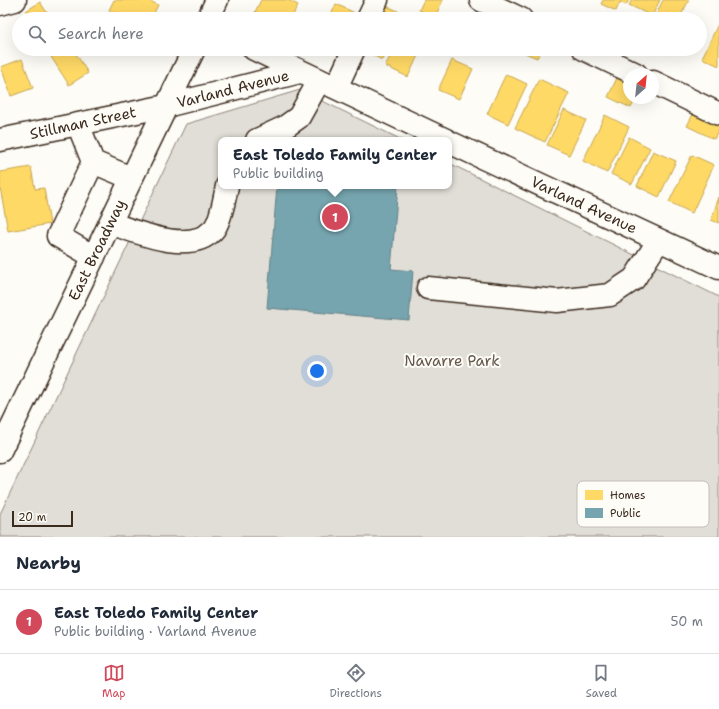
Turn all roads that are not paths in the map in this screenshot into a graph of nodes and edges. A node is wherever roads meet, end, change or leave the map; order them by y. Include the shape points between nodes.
1 (15, 0) edge
2 (217, 0) edge
3 (377, 0) edge
4 (481, 0) edge
5 (0, 4) edge
6 (211, 12) edge
7 (371, 12) edge
8 (506, 12) edge
9 (191, 56) edge
10 (268, 56) edge
11 (346, 56) edge
12 (599, 56) edge
13 (624, 68) edge
14 (318, 80) junction
15 (659, 85) edge
16 (166, 106) junction
17 (719, 114) edge
18 (78, 124) junction
19 (263, 137) edge
20 (440, 137) edge
21 (0, 140) edge
22 (452, 143) edge
23 (93, 162) junction
24 (131, 178) junction
25 (226, 189) edge
26 (110, 223) junction
27 (659, 240) junction
28 (94, 257) junction
29 (719, 268) edge
30 (428, 288) dead end
31 (0, 451) edge

1 - 5 street
2 - 6 street
3 - 7 street
4 - 8 street
9 - 16 street, East Broadway
10 - 14 street, Varland Avenue
11 - 14 street
12 - 13 street
14 - 16 street, Varland Avenue
14 - 19 street via 299,117
14 - 20 street, Varland Avenue
15 - 17 street
16 - 18 street, Stillman Street
16 - 24 street, East Broadway
18 - 21 street, Stillman Street
18 - 23 street
22 - 27 street, Varland Avenue
23 - 24 street
23 - 28 street via 58,236
24 - 26 street, East Broadway
25 - 26 street via 214,230 199,240 154,238
26 - 28 street, East Broadway
27 - 29 street, Varland Avenue
27 - 30 street via 634,279 610,295 557,301
28 - 31 street, East Broadway

